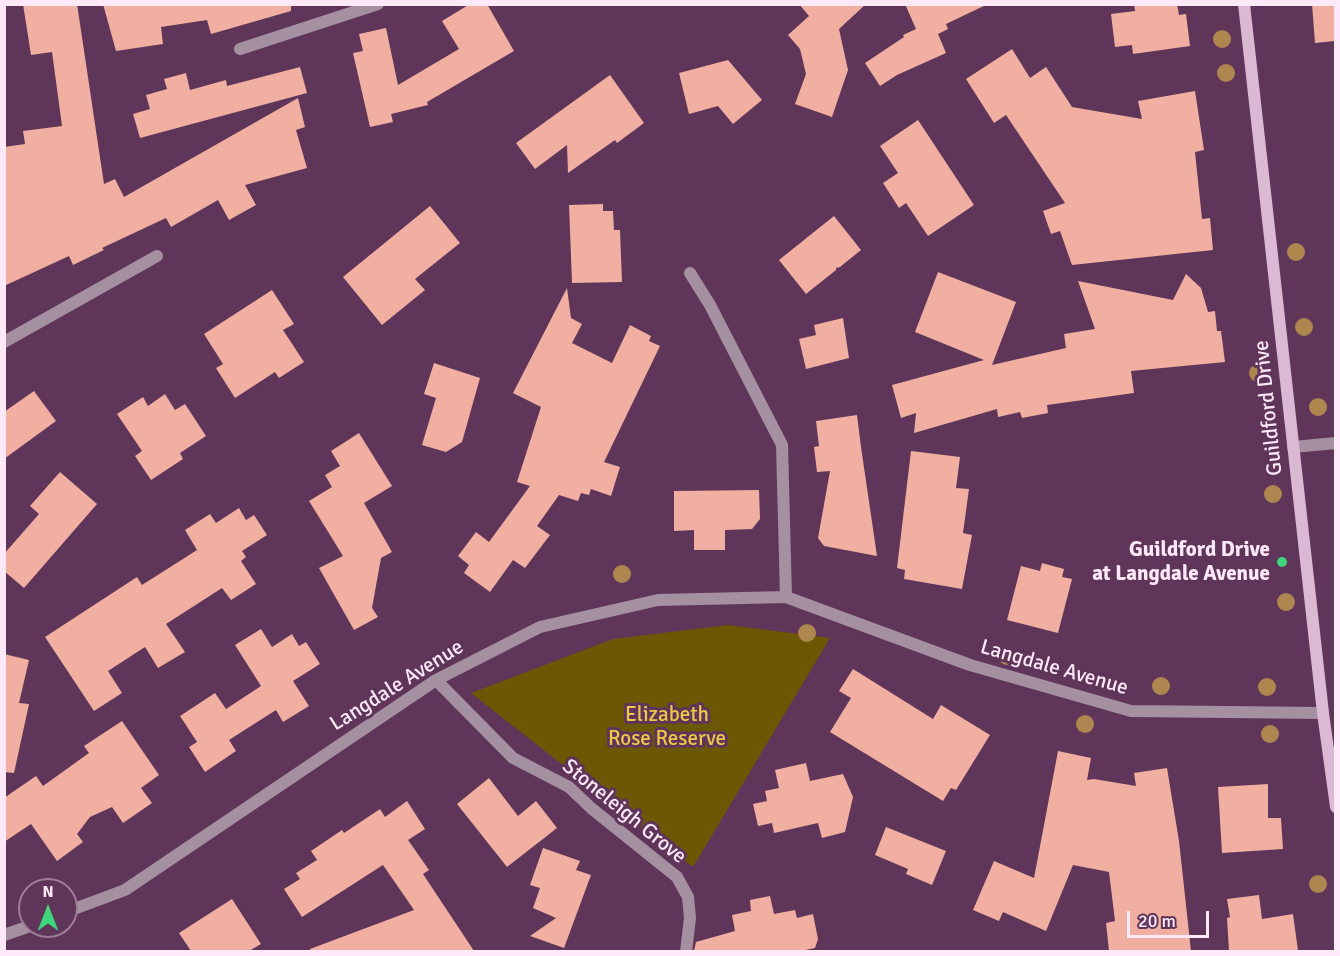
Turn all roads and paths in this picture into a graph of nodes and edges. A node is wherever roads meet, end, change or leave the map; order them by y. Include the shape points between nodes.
1 (378, 4) edge
2 (1244, 4) edge
3 (240, 49) dead end
4 (157, 256) dead end
5 (690, 273) dead end
6 (4, 342) edge
7 (1335, 443) edge
8 (1293, 447) junction
9 (786, 597) junction
10 (436, 680) junction
11 (1323, 713) junction
12 (1335, 807) edge
13 (78, 907) edge
14 (686, 951) edge

1 - 3 street
2 - 8 street, Guildford Drive
4 - 6 street
5 - 9 street via 783,445
7 - 8 street
8 - 11 street, Guildford Drive
9 - 10 street, Langdale Avenue via 658,600 551,624
9 - 11 street, Langdale Avenue via 970,664 1131,711
10 - 13 street, Langdale Avenue via 124,890
10 - 14 street, Stoneleigh Grove via 513,758 569,787 677,877 688,897
11 - 12 street, Guildford Drive

